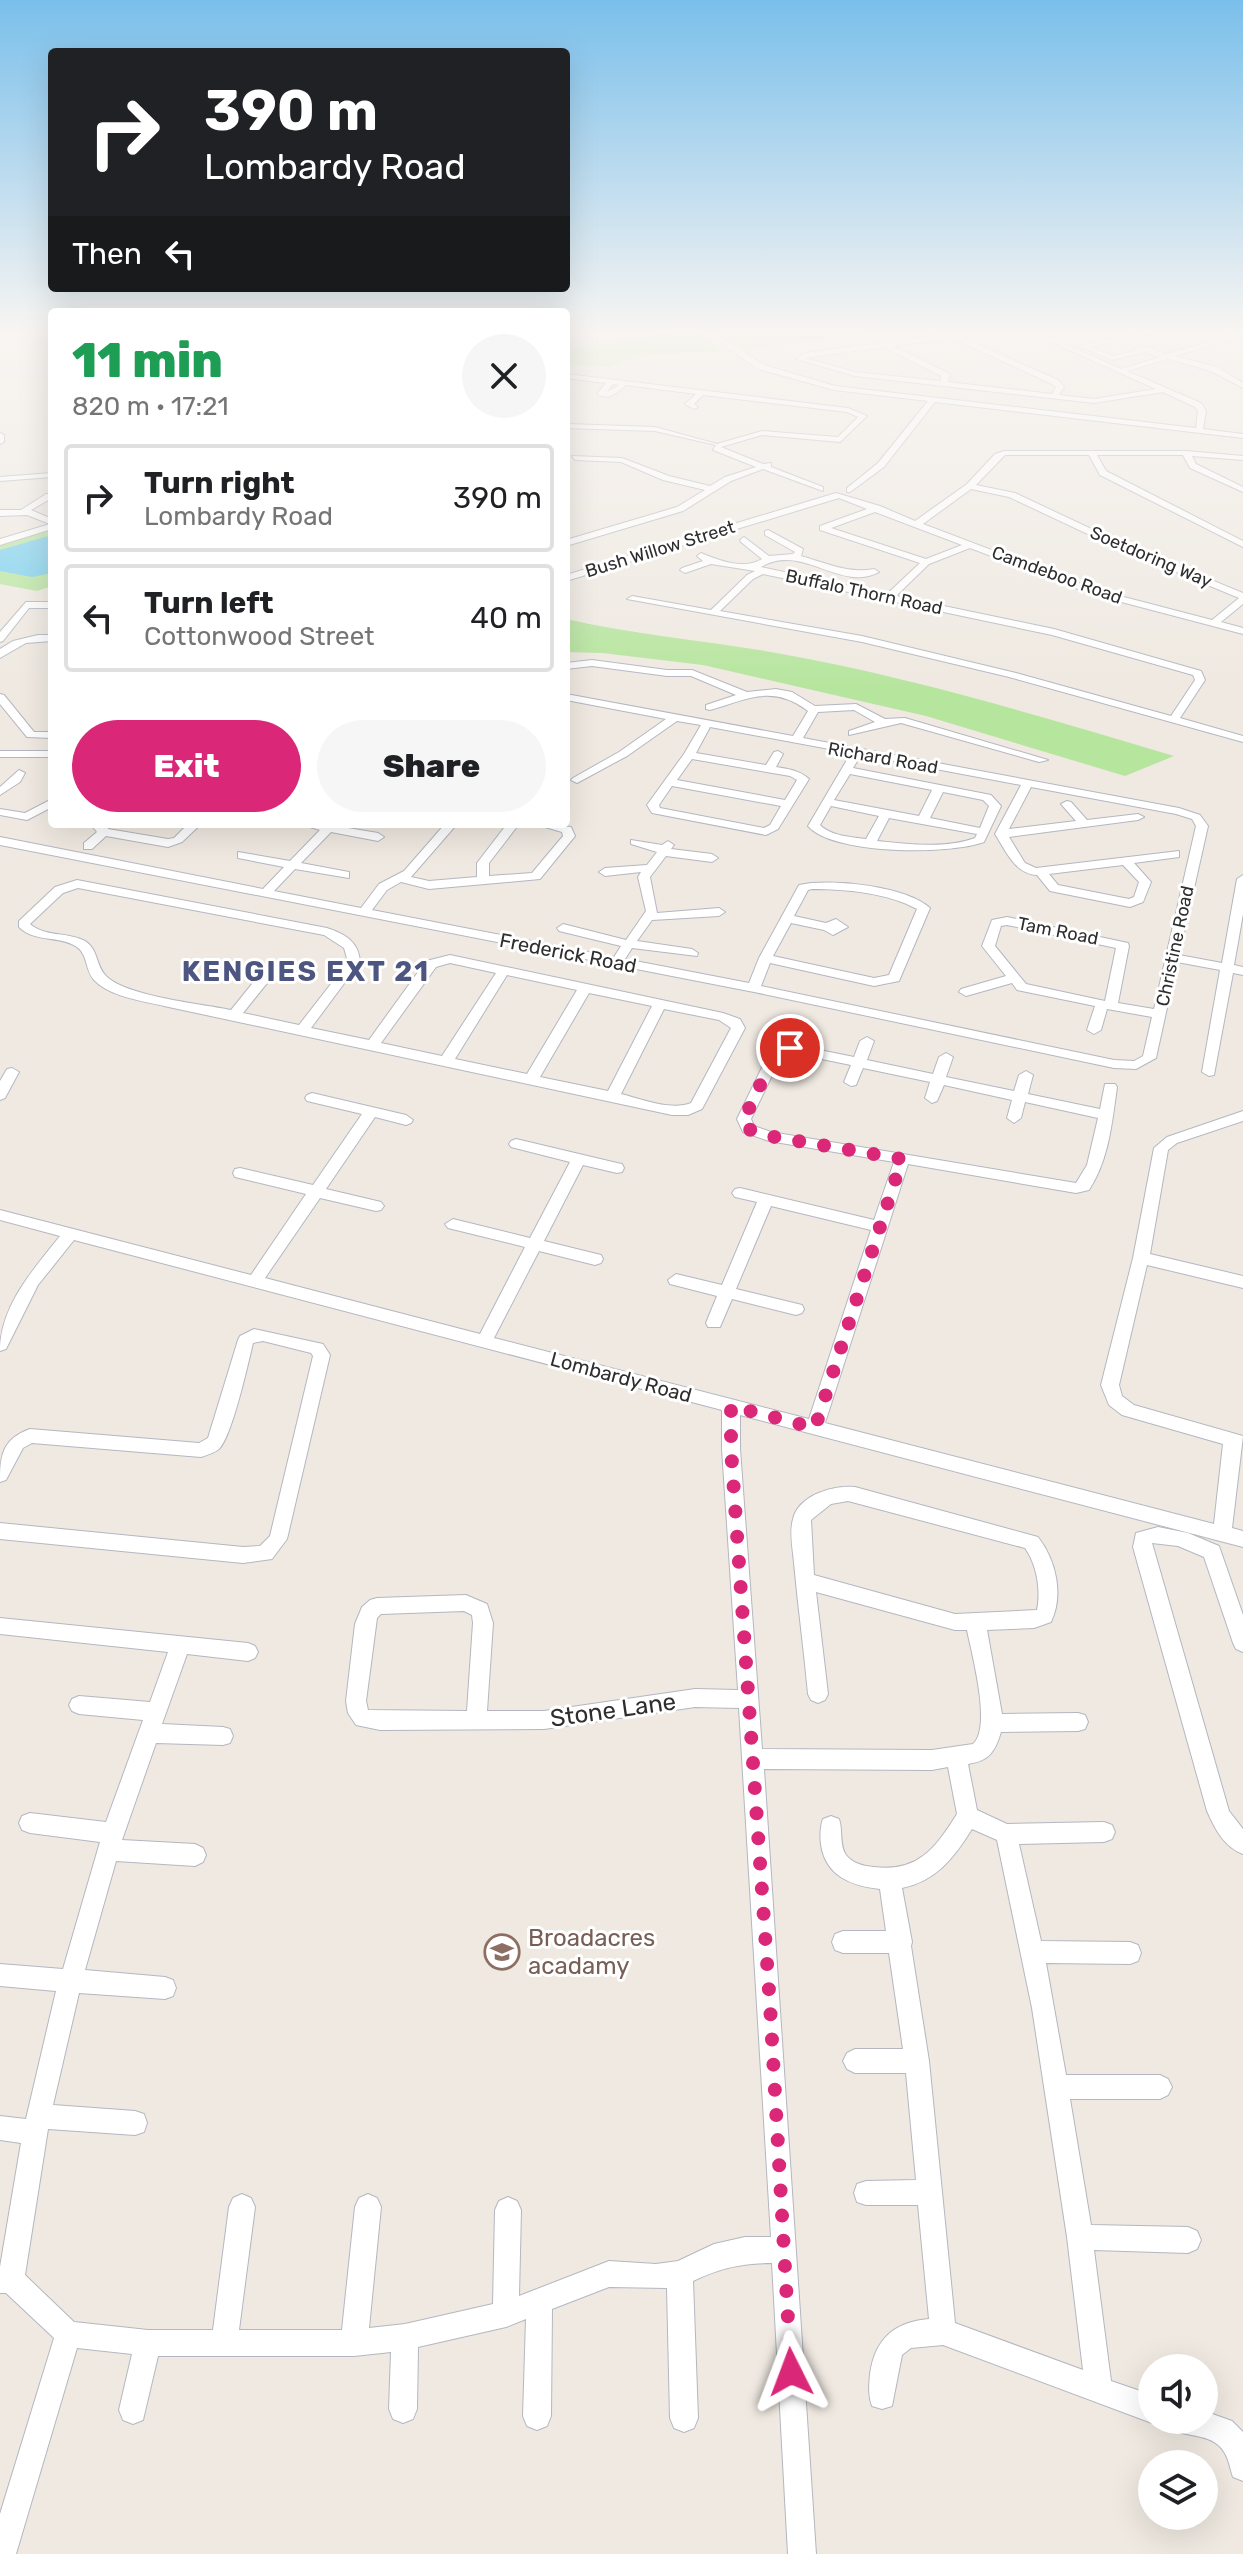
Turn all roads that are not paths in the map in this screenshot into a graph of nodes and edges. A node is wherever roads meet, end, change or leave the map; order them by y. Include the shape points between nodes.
1 (728, 451) edge
2 (892, 451) edge
3 (1092, 453) junction
4 (1186, 453) junction
5 (1243, 458) edge
6 (570, 459) edge
7 (766, 466) junction
8 (48, 475) edge
9 (864, 478) junction
10 (0, 479) edge
11 (970, 486) junction
12 (827, 487) junction
13 (711, 489) junction
14 (1243, 490) edge
15 (844, 494) junction
16 (48, 497) edge
17 (799, 506) junction
18 (876, 507) junction
19 (48, 509) edge
20 (24, 511) junction
21 (0, 513) edge
22 (35, 513) junction
23 (48, 521) edge
24 (918, 523) junction
25 (48, 525) edge
26 (768, 533) dead end
27 (992, 539) dead end
28 (744, 540) dead end
29 (0, 542) edge
30 (570, 542) edge
31 (973, 544) junction
32 (1243, 544) edge
33 (766, 557) junction
34 (796, 557) junction
35 (926, 562) junction
36 (758, 569) junction
37 (685, 570) dead end
38 (874, 572) dead end
39 (570, 577) edge
40 (891, 596) junction
41 (1243, 598) edge
42 (632, 599) dead end
43 (48, 605) edge
44 (714, 612) junction
45 (1214, 623) junction
46 (1243, 631) edge
47 (48, 638) edge
48 (0, 639) edge
49 (0, 655) edge
50 (570, 666) edge
51 (746, 695) junction
52 (0, 697) edge
53 (570, 698) edge
54 (710, 707) dead end
55 (814, 710) junction
56 (673, 719) junction
57 (1173, 721) junction
58 (883, 722) junction
59 (706, 725) junction
60 (853, 733) dead end
61 (48, 735) edge
62 (1243, 739) edge
63 (796, 741) junction
64 (857, 753) junction
65 (0, 754) edge
66 (48, 754) edge
67 (778, 754) dead end
68 (689, 755) junction
69 (1043, 760) dead end
70 (769, 769) junction
71 (845, 770) junction
72 (19, 773) dead end
73 (577, 780) dead end
74 (670, 782) junction
75 (1027, 784) junction
76 (939, 788) junction
77 (0, 792) edge
78 (826, 802) junction
79 (48, 804) edge
80 (788, 804) junction
81 (1067, 804) dead end
82 (0, 812) edge
83 (886, 813) junction
84 (1138, 817) dead end
85 (923, 820) junction
86 (1199, 820) joint
87 (1085, 825) junction
88 (102, 828) edge
89 (189, 828) edge
90 (328, 828) edge
91 (339, 828) edge
92 (448, 828) edge
93 (510, 828) edge
94 (562, 828) edge
95 (983, 832) junction
96 (1001, 834) junction
97 (378, 837) dead end
98 (0, 841) edge
99 (635, 842) dead end
100 (870, 843) junction
101 (88, 846) dead end
102 (666, 849) junction
103 (124, 850) junction
104 (1175, 854) dead end
105 (242, 855) dead end
106 (712, 858) dead end
107 (1127, 862) junction
108 (292, 865) junction
109 (650, 868) junction
110 (1036, 871) junction
111 (605, 872) dead end
112 (345, 875) dead end
113 (403, 879) junction
114 (1243, 879) edge
115 (483, 881) junction
116 (267, 891) junction
117 (364, 912) junction
118 (719, 912) dead end
119 (244, 917) junction
120 (647, 917) junction
121 (787, 918) junction
122 (828, 927) dead end
123 (563, 928) dead end
124 (628, 944) junction
125 (692, 953) dead end
126 (1172, 957) junction
127 (765, 958) junction
128 (616, 963) junction
129 (1226, 967) junction
130 (504, 970) junction
131 (1243, 971) edge
132 (265, 977) dead end
133 (1014, 978) junction
134 (585, 988) junction
135 (754, 988) junction
136 (966, 992) dead end
137 (660, 1004) junction
138 (1106, 1005) junction
139 (1161, 1014) junction
140 (234, 1015) junction
141 (302, 1030) junction
142 (1094, 1030) dead end
143 (867, 1041) dead end
144 (373, 1045) junction
145 (946, 1057) dead end
146 (858, 1060) junction
147 (446, 1061) junction
148 (1136, 1065) joint
149 (12, 1072) dead end
150 (1209, 1072) dead end
151 (1026, 1075) dead end
152 (938, 1077) junction
153 (531, 1080) junction
154 (851, 1082) dead end
155 (1110, 1087) dead end
156 (0, 1095) edge
157 (1021, 1095) junction
158 (612, 1097) junction
159 (312, 1098) dead end
160 (932, 1098) dead end
161 (371, 1112) junction
162 (1106, 1115) junction
163 (1243, 1116) edge
164 (1014, 1118) dead end
165 (406, 1120) dead end
166 (516, 1144) dead end
167 (579, 1159) junction
168 (902, 1159) junction
169 (617, 1168) dead end
170 (240, 1173) dead end
171 (316, 1191) junction
172 (740, 1193) dead end
173 (766, 1199) junction
174 (376, 1206) dead end
175 (0, 1215) edge
176 (453, 1224) dead end
177 (880, 1227) junction
178 (70, 1234) junction
179 (534, 1245) junction
180 (1141, 1258) junction
181 (595, 1259) dead end
182 (676, 1280) dead end
183 (254, 1282) junction
184 (1243, 1282) edge
185 (727, 1292) junction
186 (796, 1309) dead end
187 (714, 1323) dead end
188 (484, 1341) junction
189 (0, 1345) edge
190 (731, 1406) junction
191 (815, 1428) junction
192 (1237, 1442) edge
193 (0, 1475) edge
194 (0, 1531) edge
195 (1222, 1534) junction
196 (1243, 1539) edge
197 (807, 1581) junction
198 (1239, 1619) edge
199 (976, 1623) junction
200 (0, 1626) edge
201 (1243, 1643) edge
202 (180, 1647) junction
203 (248, 1652) dead end
204 (818, 1694) dead end
205 (749, 1699) junction
206 (79, 1705) dead end
207 (476, 1720) junction
208 (1078, 1722) dead end
209 (151, 1723) junction
210 (993, 1723) junction
211 (223, 1736) dead end
212 (956, 1758) junction
213 (752, 1759) junction
214 (968, 1816) junction
215 (30, 1823) dead end
216 (831, 1826) dead end
217 (1104, 1832) dead end
218 (1006, 1834) junction
219 (111, 1842) junction
220 (1243, 1844) edge
221 (195, 1855) dead end
222 (889, 1878) junction
223 (843, 1942) dead end
224 (901, 1942) junction
225 (1033, 1952) junction
226 (1130, 1953) dead end
227 (0, 1975) edge
228 (70, 1982) junction
229 (165, 1988) dead end
230 (855, 2061) dead end
231 (917, 2061) junction
232 (1057, 2087) junction
233 (1160, 2087) dead end
234 (135, 2123) dead end
235 (36, 2124) junction
236 (0, 2128) edge
237 (930, 2192) junction
238 (866, 2193) dead end
239 (242, 2207) dead end
240 (368, 2207) dead end
241 (508, 2210) dead end
242 (1080, 2237) junction
243 (1188, 2240) dead end
244 (784, 2250) junction
245 (680, 2274) junction
246 (5, 2280) edge
247 (539, 2303) junction
248 (506, 2314) junction
249 (943, 2332) junction
250 (68, 2334) junction
251 (405, 2337) junction
252 (148, 2343) junction
253 (224, 2343) junction
254 (354, 2343) junction
255 (1099, 2388) junction
256 (882, 2396) dead end
257 (1138, 2403) edge
258 (403, 2409) dead end
259 (133, 2410) dead end
260 (537, 2416) dead end
261 (684, 2418) dead end
262 (1218, 2428) edge
263 (1243, 2467) edge
264 (2, 2554) edge
265 (802, 2554) edge

1 - 7 street
2 - 9 street, Bush Willow Street
3 - 4 street
3 - 11 street via 1004,453
3 - 32 street via 1103,473
4 - 5 street
4 - 14 street via 1193,466
6 - 13 street via 622,460
7 - 12 street
7 - 13 street
8 - 10 street via 20,473
9 - 12 street, Bush Willow Street
9 - 15 street, Bush Willow Street
11 - 24 street
11 - 41 street, Soetdoring Way via 1012,495
12 - 15 street
12 - 15 street
12 - 17 street, Bush Willow Street
13 - 30 street via 680,509
15 - 17 street, Bush Willow Street
15 - 18 street, Camdeboo Road
16 - 20 street
17 - 39 street, Bush Willow Street
18 - 24 street, Camdeboo Road
18 - 35 street via 823,528
19 - 22 street
20 - 21 street
20 - 22 street
22 - 23 street
24 - 31 street, Camdeboo Road
25 - 29 street
26 - 34 street via 800,551
27 - 31 street
28 - 33 street
31 - 35 street
31 - 45 street, Camdeboo Road via 1094,592
33 - 34 street
33 - 36 street
34 - 38 street via 860,575
35 - 40 street
36 - 37 street via 705,559
36 - 40 street, Buffalo Thorn Road
36 - 44 street, Buffalo Thorn Road
40 - 57 street, Buffalo Thorn Road via 1054,632 1193,671 1200,680
41 - 45 street
42 - 44 street
43 - 48 street via 26,605
44 - 57 street via 862,639
45 - 46 street, Camdeboo Road
47 - 49 street via 8,646
50 - 51 street via 692,673
51 - 54 street
51 - 55 street via 785,693 800,697
52 - 61 street via 31,735
53 - 56 street, Richard Road
55 - 58 street via 856,707
55 - 63 street
56 - 59 street, Richard Road
56 - 73 street
57 - 62 street
58 - 60 street
58 - 69 street via 907,721
59 - 63 street, Richard Road
59 - 68 street
63 - 64 street, Richard Road
64 - 71 street
64 - 75 street, Richard Road
65 - 66 street
67 - 70 street
68 - 70 street
68 - 74 street
70 - 80 street via 803,778
71 - 76 street
71 - 78 street
72 - 77 street
74 - 80 street
74 - 80 street via 653,805 657,811 761,832 772,830
75 - 86 street, Richard Road via 1179,811
75 - 96 street
76 - 85 street
76 - 95 street via 989,798 995,806
78 - 83 street
78 - 100 street via 816,830
79 - 82 street via 27,817
81 - 87 street
83 - 85 street
83 - 100 street
84 - 87 street
85 - 95 street
86 - 126 street, Christine Road via 1202,826
87 - 96 street
88 - 101 street
88 - 103 street
89 - 103 street via 172,842
90 - 108 street
91 - 97 street
92 - 113 street
93 - 115 street via 483,863
94 - 115 street via 569,836 540,874
95 - 100 street via 980,840 963,847
96 - 110 street via 1021,865
98 - 103 street, Frederick Road
99 - 102 street
102 - 106 street
102 - 109 street
103 - 116 street, Frederick Road
104 - 107 street
105 - 108 street
107 - 110 street
107 - 110 street via 1145,882 1134,902 1059,890
108 - 112 street
108 - 116 street
109 - 111 street
109 - 120 street via 644,877 652,911
113 - 115 street via 419,885
113 - 117 street via 383,887
114 - 129 street
116 - 117 street, Frederick Road
116 - 119 street
117 - 128 street, Frederick Road
118 - 120 street
119 - 140 street via 77,884 59,890 23,924 32,932 82,945 99,977 114,988
119 - 141 street via 327,932 353,950 352,966
120 - 124 street
121 - 122 street
121 - 127 street
121 - 127 street via 803,888 813,884 909,900 925,910 888,981
123 - 124 street
124 - 125 street
124 - 128 street
126 - 129 street
126 - 139 street, Christine Road
127 - 135 street
128 - 135 street, Frederick Road
129 - 131 street
129 - 150 street
130 - 134 street
130 - 144 street via 456,959 434,963
130 - 147 street
132 - 140 street
133 - 136 street
133 - 138 street, Tam Road via 1029,990
133 - 138 street, Tam Road via 988,946 997,922 1117,942 1125,949
134 - 137 street
134 - 153 street
135 - 148 street, Frederick Road
137 - 158 street
137 - 158 street via 732,1020 737,1033 693,1109 672,1110
138 - 139 street, Tam Road
138 - 142 street, Tam Road
139 - 148 street, Christine Road via 1149,1058
140 - 141 street
141 - 144 street
143 - 146 street
144 - 147 street
145 - 152 street
146 - 152 street
146 - 154 street
146 - 168 street via 802,1048 780,1051 744,1123 769,1136
147 - 153 street
149 - 156 street
151 - 157 street
152 - 157 street
152 - 160 street
153 - 158 street
155 - 162 street
157 - 162 street
157 - 164 street
159 - 161 street
161 - 165 street
161 - 171 street
162 - 168 street via 1090,1177 1079,1187
163 - 180 street via 1161,1148
166 - 167 street
167 - 169 street
167 - 179 street
168 - 177 street
170 - 171 street
171 - 174 street
171 - 183 street
172 - 173 street
173 - 177 street
173 - 185 street
175 - 178 street, Lombardy Road
176 - 179 street
177 - 191 street
178 - 183 street, Lombardy Road
178 - 189 street via 32,1282
179 - 181 street
179 - 188 street
180 - 184 street
180 - 192 street via 1113,1370 1113,1396 1135,1413
182 - 185 street
183 - 188 street, Lombardy Road
185 - 186 street
185 - 187 street
188 - 190 street, Lombardy Road
190 - 191 street, Lombardy Road
190 - 205 street
191 - 195 street, Lombardy Road
192 - 195 street
193 - 194 street via 17,1443 30,1436 201,1450 219,1434 246,1340 263,1335 317,1348 322,1355 278,1539 265,1553
195 - 196 street, Lombardy Road
197 - 199 street via 931,1617
197 - 199 street via 801,1520 839,1492 1031,1542 1040,1555 1048,1612 1034,1620
197 - 204 street
198 - 201 street
198 - 220 street via 1212,1552 1156,1535 1143,1538 1218,1811
199 - 210 street
200 - 202 street
202 - 203 street
202 - 209 street
205 - 207 street, Stone Lane via 695,1698 544,1720
205 - 213 street
206 - 209 street
207 - 207 street, Stone Lane via 380,1721 361,1716 356,1701 361,1655 373,1609 384,1604 457,1603 480,1610
208 - 210 street
209 - 211 street
209 - 219 street
210 - 212 street via 982,1750
212 - 213 street
212 - 214 street
213 - 244 street
214 - 218 street
214 - 222 street via 928,1867
215 - 219 street
216 - 222 street via 835,1859 845,1869
217 - 218 street
218 - 225 street
219 - 221 street
219 - 228 street
222 - 224 street
223 - 224 street
224 - 231 street
225 - 226 street
225 - 232 street
227 - 228 street
228 - 229 street
228 - 235 street
230 - 231 street
231 - 237 street
232 - 233 street
232 - 242 street
234 - 235 street
235 - 236 street
235 - 246 street
237 - 238 street
237 - 249 street
239 - 253 street
240 - 254 street
241 - 248 street
242 - 243 street
242 - 255 street
244 - 245 street via 714,2257
244 - 265 street
245 - 247 street via 609,2274
245 - 261 street
246 - 250 street
247 - 248 street
247 - 260 street
248 - 251 street
249 - 255 street
249 - 256 street via 894,2342 884,2360
250 - 252 street
250 - 264 street
251 - 254 street
251 - 258 street
252 - 253 street
252 - 259 street
253 - 254 street
255 - 257 street
262 - 263 street via 1237,2446

